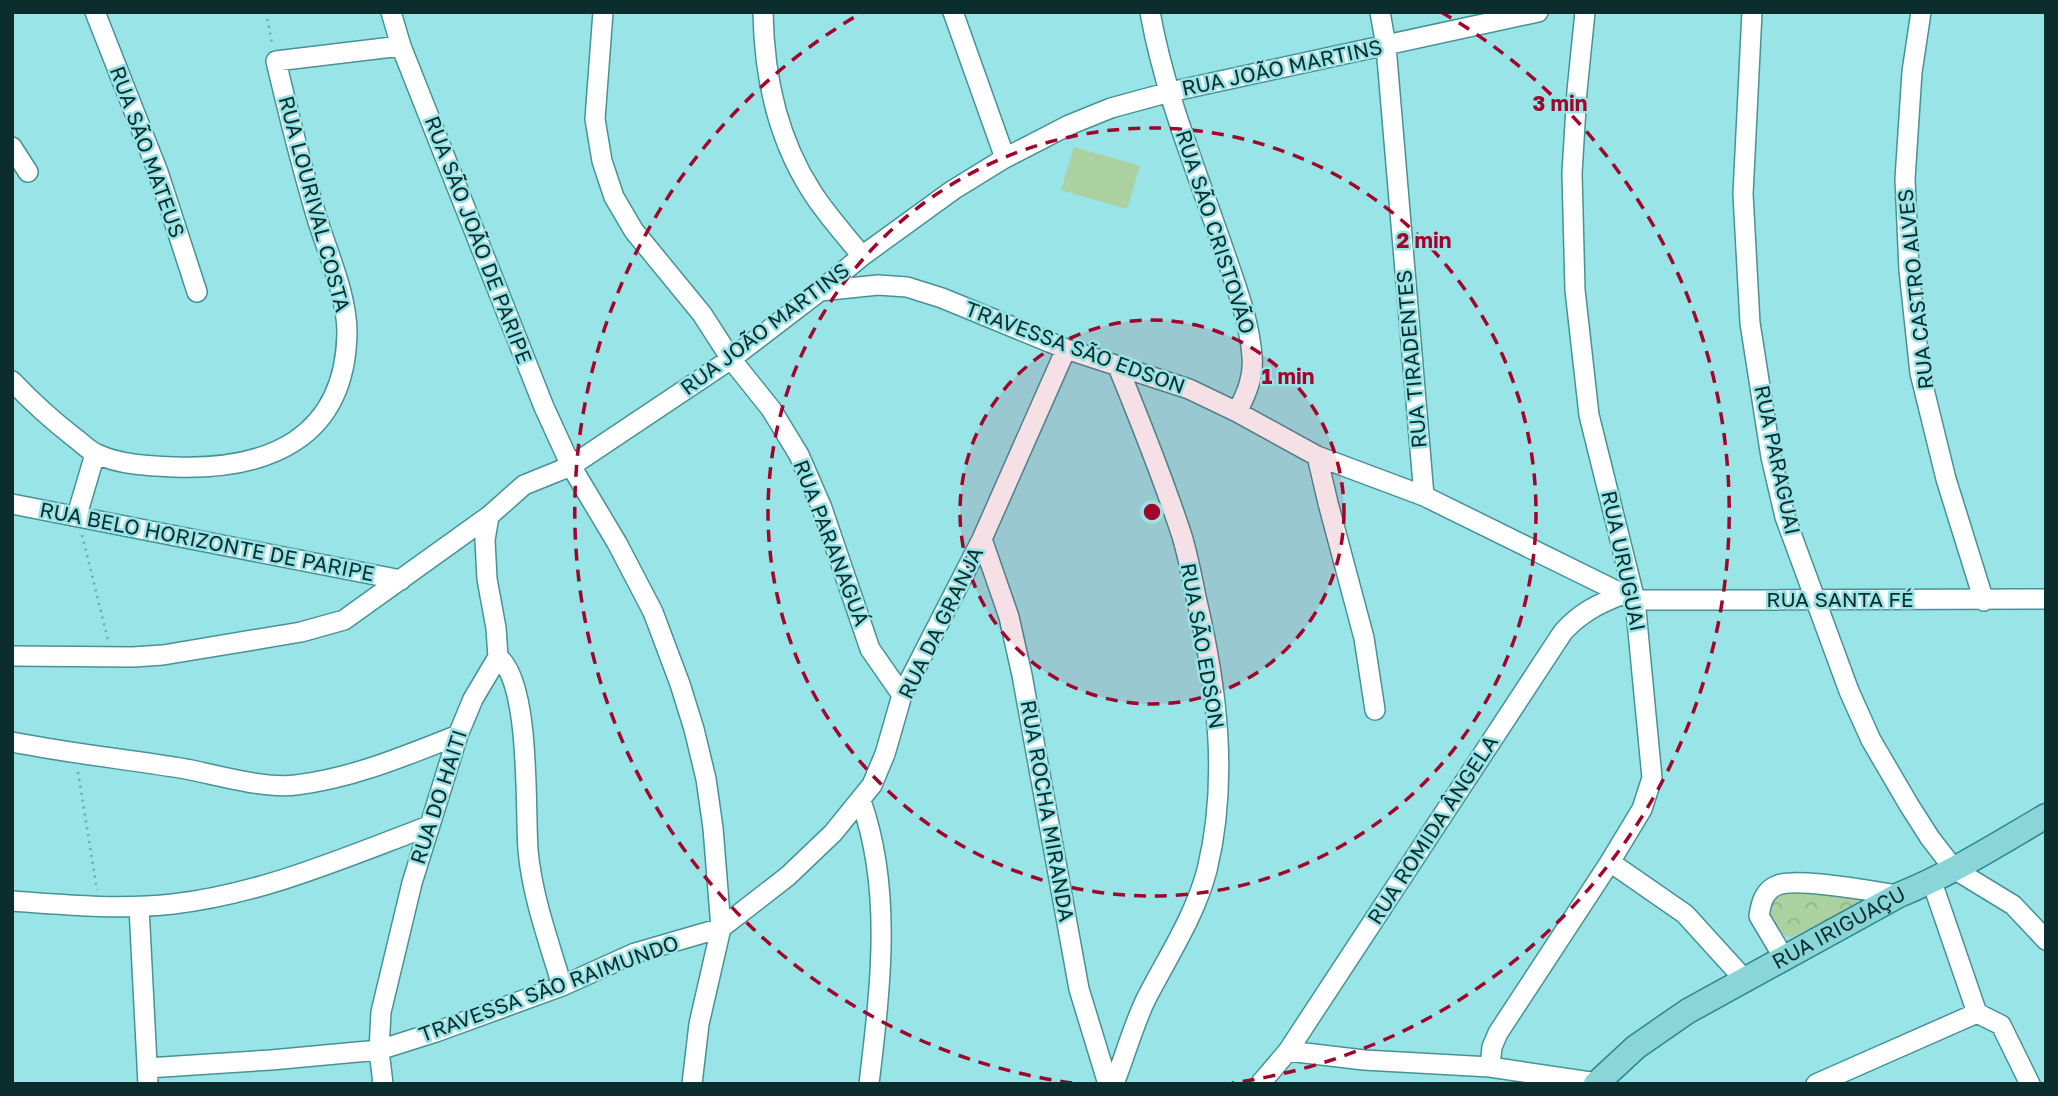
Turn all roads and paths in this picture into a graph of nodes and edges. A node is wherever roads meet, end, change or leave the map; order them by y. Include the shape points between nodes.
1 (95, 12) edge
2 (265, 12) edge
3 (391, 12) edge
4 (603, 12) edge
5 (763, 12) edge
6 (953, 12) edge
7 (1150, 12) edge
8 (1380, 12) edge
9 (1538, 12) edge
10 (1585, 12) edge
11 (1752, 12) edge
12 (1922, 12) edge
13 (1386, 46) junction
14 (401, 47) junction
15 (276, 61) junction
16 (1170, 92) junction
17 (12, 147) edge
18 (1005, 158) junction
19 (28, 172) dead end
20 (862, 256) junction
21 (820, 291) junction
22 (197, 292) dead end
23 (1066, 349) junction
24 (731, 359) junction
25 (1118, 367) junction
26 (12, 381) edge
27 (1237, 411) junction
28 (95, 454) junction
29 (1317, 456) junction
30 (571, 466) junction
31 (1424, 496) junction
32 (12, 504) edge
33 (77, 515) junction
34 (489, 516) junction
35 (982, 540) junction
36 (401, 580) junction
37 (1628, 597) junction
38 (2046, 599) edge
39 (1815, 600) junction
40 (1984, 601) junction
41 (12, 656) edge
42 (112, 657) junction
43 (498, 657) junction
44 (902, 695) junction
45 (1375, 710) dead end
46 (458, 734) junction
47 (12, 742) edge
48 (76, 754) junction
49 (861, 801) junction
50 (2046, 816) edge
51 (429, 826) junction
52 (1610, 862) junction
53 (1954, 869) junction
54 (1932, 882) junction
55 (1899, 895) junction
56 (12, 901) edge
57 (100, 907) junction
58 (139, 907) junction
59 (721, 928) junction
60 (2046, 940) edge
61 (1784, 958) junction
62 (1745, 980) junction
63 (562, 986) junction
64 (1977, 1013) junction
65 (379, 1050) junction
66 (1288, 1051) junction
67 (1490, 1067) junction
68 (148, 1076) edge
69 (1596, 1083) edge
70 (383, 1084) edge
71 (692, 1084) edge
72 (869, 1084) edge
73 (1108, 1084) edge
74 (1114, 1084) edge
75 (1260, 1084) edge
76 (1816, 1084) edge
77 (2029, 1084) edge

1 - 22 street, RUA SÃO MATEUS via 158,172
2 - 15 path
3 - 14 street, RUA SÃO JOÃO DE PARIPE
4 - 24 street, RUA PARANAGUÁ via 595,119 614,197 634,231 702,314
5 - 20 street via 770,94 788,150 813,193
6 - 18 street
7 - 16 street, RUA SÃO CRISTOVÃO
8 - 13 street, RUA TIRADENTES
9 - 13 street, RUA JOÃO MARTINS
10 - 37 street, RUA URUGUAI via 1572,173 1575,290 1589,415
11 - 39 street, RUA PARAGUAI via 1743,194 1750,323 1785,517
12 - 40 street, RUA CASTRO ALVES via 1912,72 1905,179 1909,270 1920,373
13 - 16 street, RUA JOÃO MARTINS
13 - 31 street, RUA TIRADENTES
14 - 15 street
14 - 30 street, RUA SÃO JOÃO DE PARIPE via 497,293
15 - 28 street, RUA LOURIVAL COSTA via 342,299 346,343 333,397 319,422 289,446 235,465 159,466
16 - 18 street, RUA JOÃO MARTINS via 1111,108
16 - 27 street, RUA SÃO CRISTOVÃO via 1250,339 1252,371
17 - 19 street
18 - 20 street, RUA JOÃO MARTINS
20 - 21 street, RUA JOÃO MARTINS
21 - 23 street, TRAVESSA SÃO EDSON via 907,287
21 - 24 street, RUA JOÃO MARTINS
23 - 25 street, TRAVESSA SÃO EDSON
23 - 35 street, RUA DA GRANJA
24 - 30 street, RUA JOÃO MARTINS
24 - 44 street, RUA PARANAGUÁ via 771,409 799,455 870,649
25 - 27 street, TRAVESSA SÃO EDSON via 1189,389
25 - 74 street, RUA SÃO EDSON via 1183,539 1216,708 1219,762 1216,825 1206,872 1144,1003
26 - 28 street, RUA LOURIVAL COSTA
27 - 29 street, TRAVESSA SÃO EDSON
28 - 33 street
29 - 31 street, TRAVESSA SÃO EDSON
29 - 45 street via 1364,638
30 - 34 street, RUA JOÃO MARTINS via 524,485
30 - 59 street, RUA SÃO JOÃO DE PARIPE via 653,612 680,684 706,779
31 - 37 street, TRAVESSA SÃO EDSON
32 - 33 street, RUA BELO HORIZONTE DE PARIPE
33 - 36 street, RUA BELO HORIZONTE DE PARIPE
33 - 42 path
34 - 36 street, RUA JOÃO MARTINS
34 - 43 street via 486,566
35 - 44 street, RUA DA GRANJA
35 - 73 street, RUA ROCHA MIRANDA via 1020,663 1079,989
36 - 42 street, RUA JOÃO MARTINS via 344,620 319,628 163,655
37 - 39 street, RUA SANTA FÉ
37 - 52 street, RUA URUGUAI via 1652,778 1642,809
37 - 66 street, RUA ROMIDA ÂNGELA via 1591,607 1563,632
38 - 40 street, RUA SANTA FÉ
39 - 40 street, RUA SANTA FÉ
39 - 53 street, RUA PARAGUAI via 1871,740
41 - 42 street, RUA JOÃO MARTINS
43 - 46 street, RUA DO HAITI via 472,699
43 - 63 street via 509,668 515,688 526,780 528,850
44 - 49 street, RUA DA GRANJA via 885,754
46 - 48 street via 382,766 296,785 276,786
46 - 51 street, RUA DO HAITI
47 - 48 street
48 - 57 path
49 - 59 street, RUA DA GRANJA via 788,876
49 - 72 street via 879,878 880,945
50 - 53 main road, RUA IRIGUAÇU
51 - 58 street via 272,883 208,899
51 - 65 street, RUA DO HAITI via 381,1012
52 - 62 street via 1685,914
52 - 67 street, RUA URUGUAI via 1498,1033
53 - 54 main road, RUA IRIGUAÇU
53 - 60 street via 2013,905
54 - 55 main road, RUA IRIGUAÇU
54 - 64 street
55 - 61 main road, RUA IRIGUAÇU
55 - 61 street via 1793,882 1775,885 1762,897 1759,916
56 - 57 street
57 - 58 street
58 - 68 street
59 - 63 street, TRAVESSA SÃO RAIMUNDO via 635,953
59 - 71 street, RUA SÃO JOÃO DE PARIPE via 699,1024
61 - 62 main road, RUA IRIGUAÇU
62 - 69 main road, RUA IRIGUAÇU via 1636,1047
63 - 65 street, TRAVESSA SÃO RAIMUNDO
64 - 76 street
64 - 77 street via 2001,1025
65 - 68 street, TRAVESSA SÃO RAIMUNDO
65 - 70 street, RUA DO HAITI
66 - 67 street
66 - 75 street, RUA ROMIDA ÂNGELA
67 - 69 street

